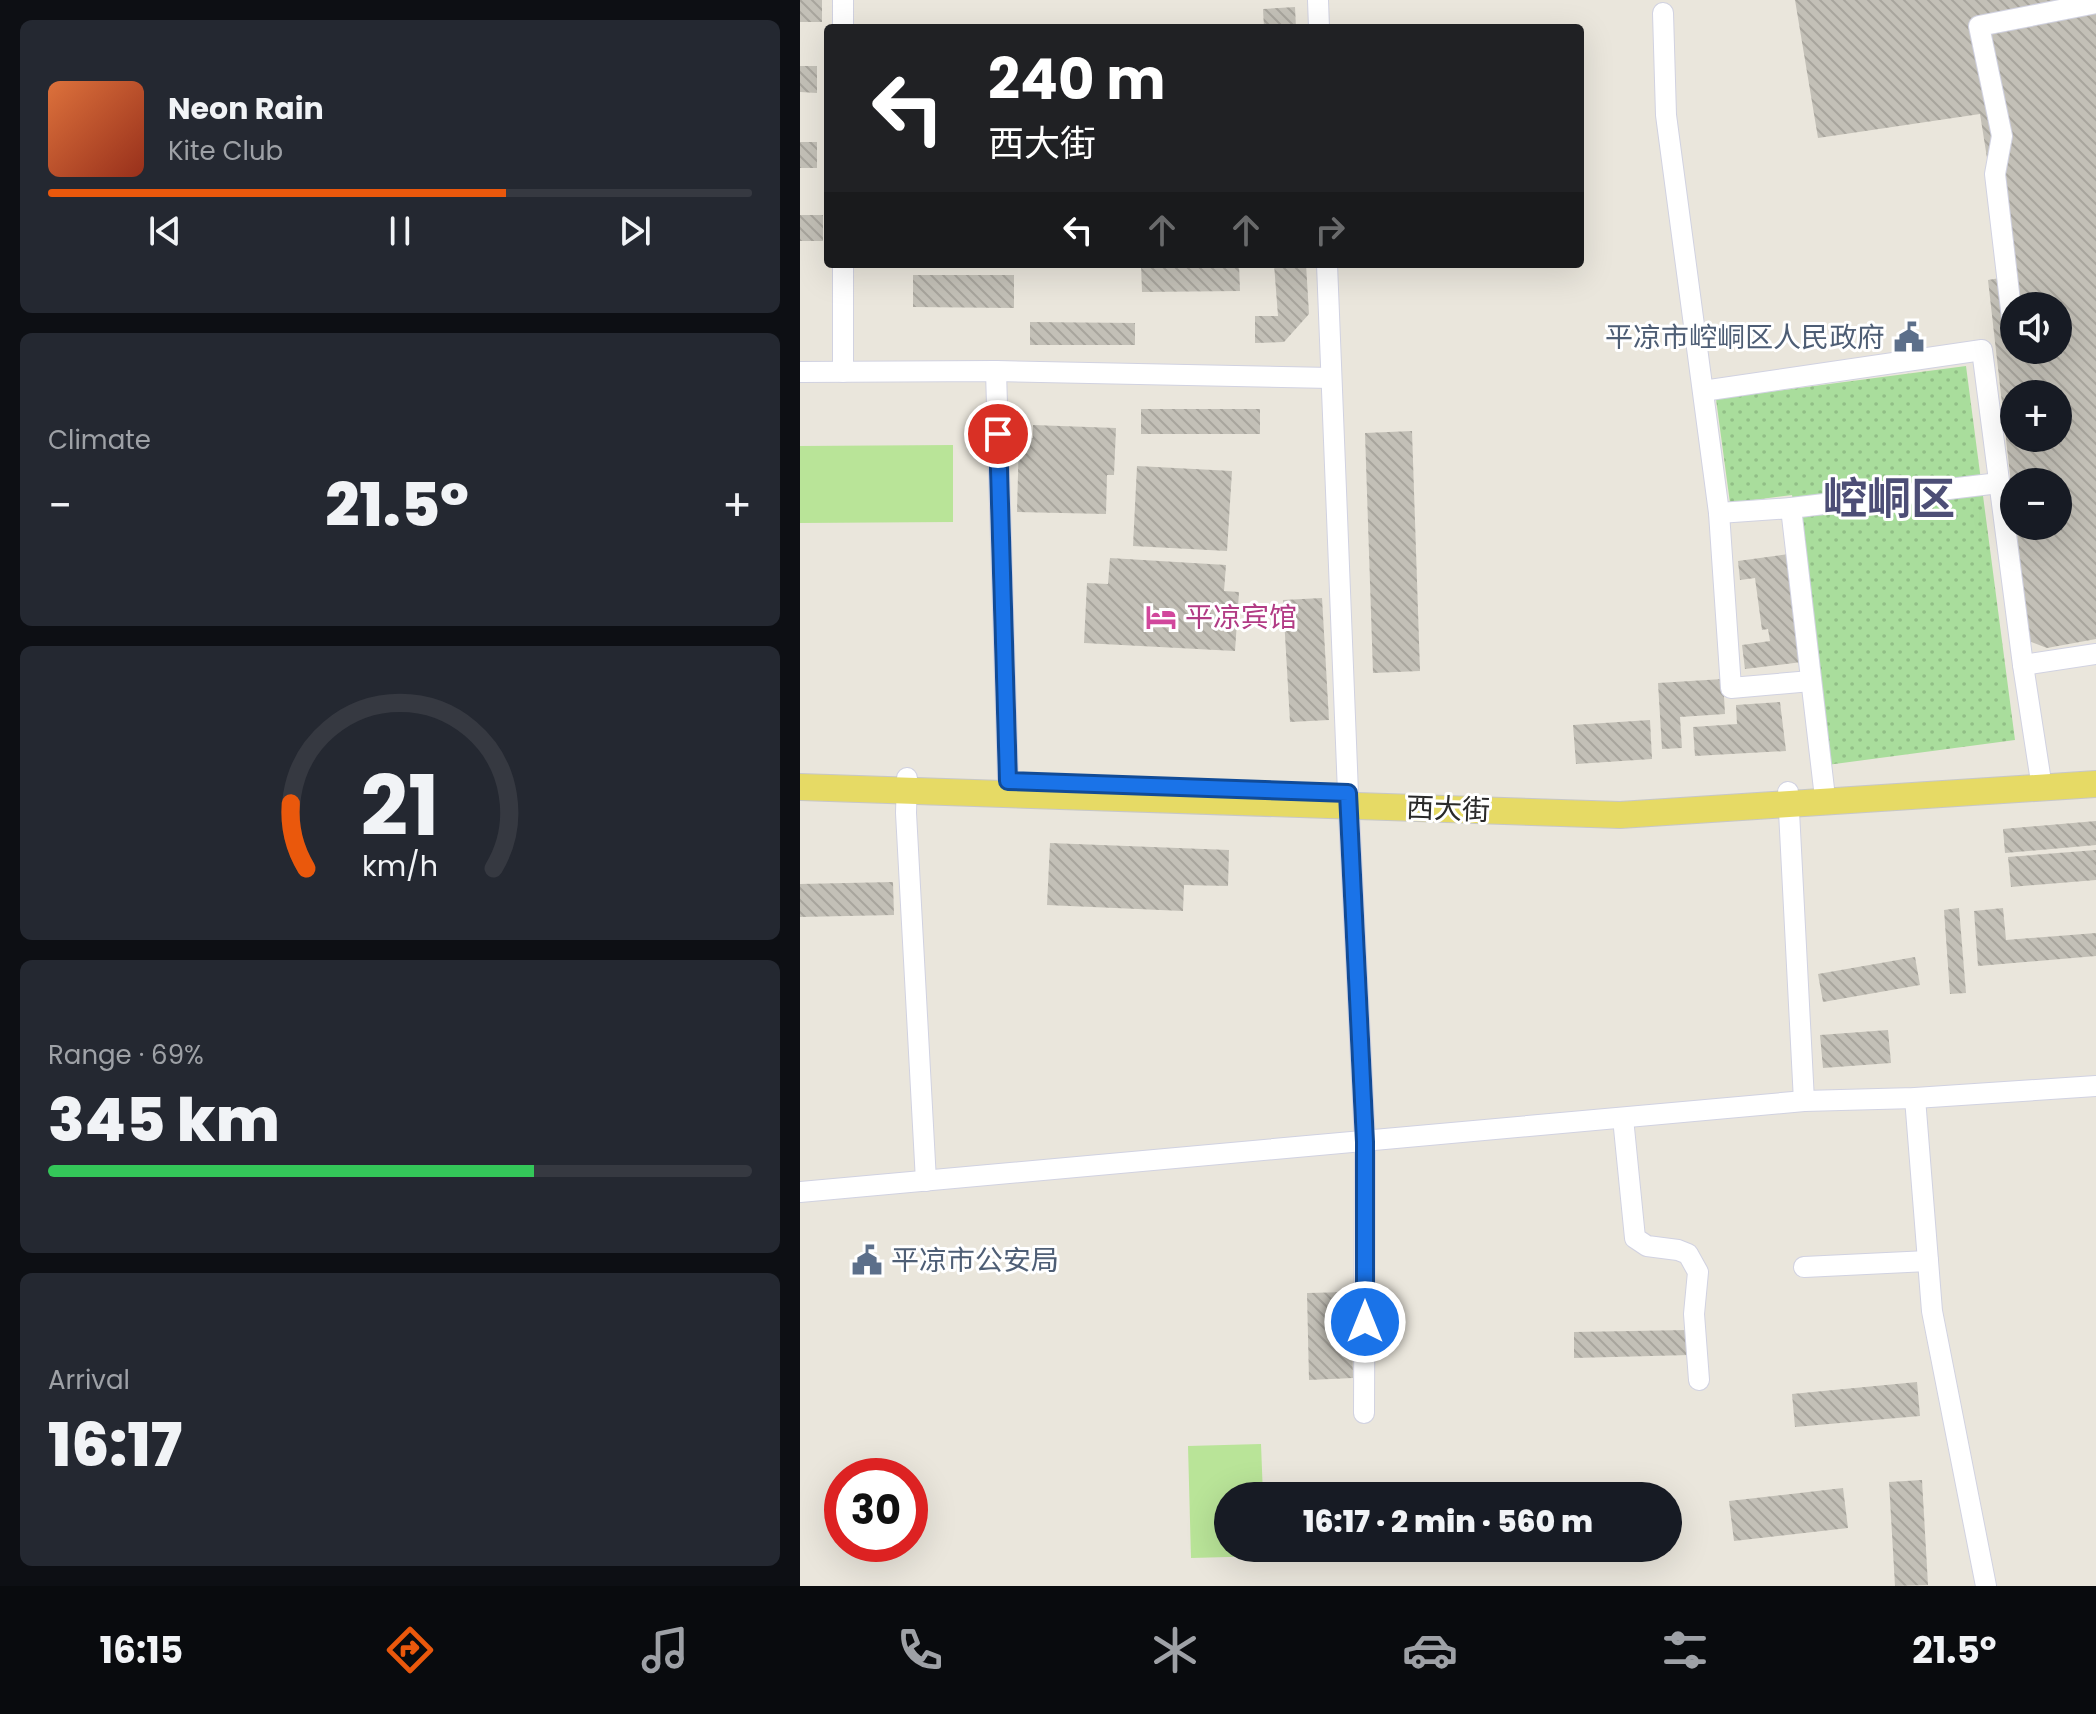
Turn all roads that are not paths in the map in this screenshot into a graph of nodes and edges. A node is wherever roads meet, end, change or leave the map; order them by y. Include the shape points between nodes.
1 (843, 0) edge
2 (1318, 0) edge
3 (2096, 3) edge
4 (1663, 13) dead end
5 (843, 24) edge
6 (1319, 24) edge
7 (843, 268) edge
8 (1327, 268) edge
9 (2009, 292) edge
10 (996, 371) junction
11 (800, 372) edge
12 (843, 372) junction
13 (1331, 378) junction
14 (1703, 391) junction
15 (1999, 483) junction
16 (1791, 508) junction
17 (1719, 513) junction
18 (2096, 654) edge
19 (2023, 665) junction
20 (1811, 681) junction
21 (2096, 771) edge
22 (800, 774) edge
23 (1008, 781) junction
24 (2042, 781) junction
25 (907, 784) junction
26 (2096, 784) edge
27 (800, 787) edge
28 (1824, 789) junction
29 (1788, 798) junction
30 (1348, 800) junction
31 (2096, 1086) edge
32 (1915, 1098) junction
33 (1804, 1101) junction
34 (1623, 1118) junction
35 (1365, 1142) junction
36 (926, 1181) junction
37 (800, 1192) edge
38 (1928, 1261) junction
39 (1804, 1267) dead end
40 (1699, 1380) dead end
41 (1364, 1413) dead end
42 (1986, 1586) edge

1 - 5 street
2 - 6 street
3 - 9 street via 1979,26 2002,136 1995,174
4 - 14 street via 1666,115
7 - 12 street
8 - 13 street
10 - 12 street
10 - 13 street
10 - 23 street
11 - 12 street
13 - 30 street
14 - 15 street via 1982,350
14 - 17 street
15 - 16 street
15 - 19 street
16 - 17 street
16 - 20 street
17 - 20 street via 1731,688
18 - 19 street
19 - 24 street
20 - 28 street
21 - 24 main road, 西大街
22 - 25 main road, 西大街
23 - 25 main road, 西大街
23 - 30 main road, 西大街
24 - 26 main road, 西大街
24 - 28 main road, 西大街
24 - 29 main road, 西大街
25 - 27 main road, 西大街
25 - 30 main road, 西大街
25 - 36 street
28 - 29 main road, 西大街
29 - 30 main road, 西大街 via 1620,815
29 - 33 street
30 - 35 street
31 - 32 street
32 - 33 street
32 - 38 street
33 - 34 street
34 - 35 street
34 - 40 street via 1635,1238 1647,1246 1688,1254 1698,1272 1694,1314
35 - 36 street
35 - 41 street
36 - 37 street
38 - 39 street
38 - 42 street via 1932,1311

